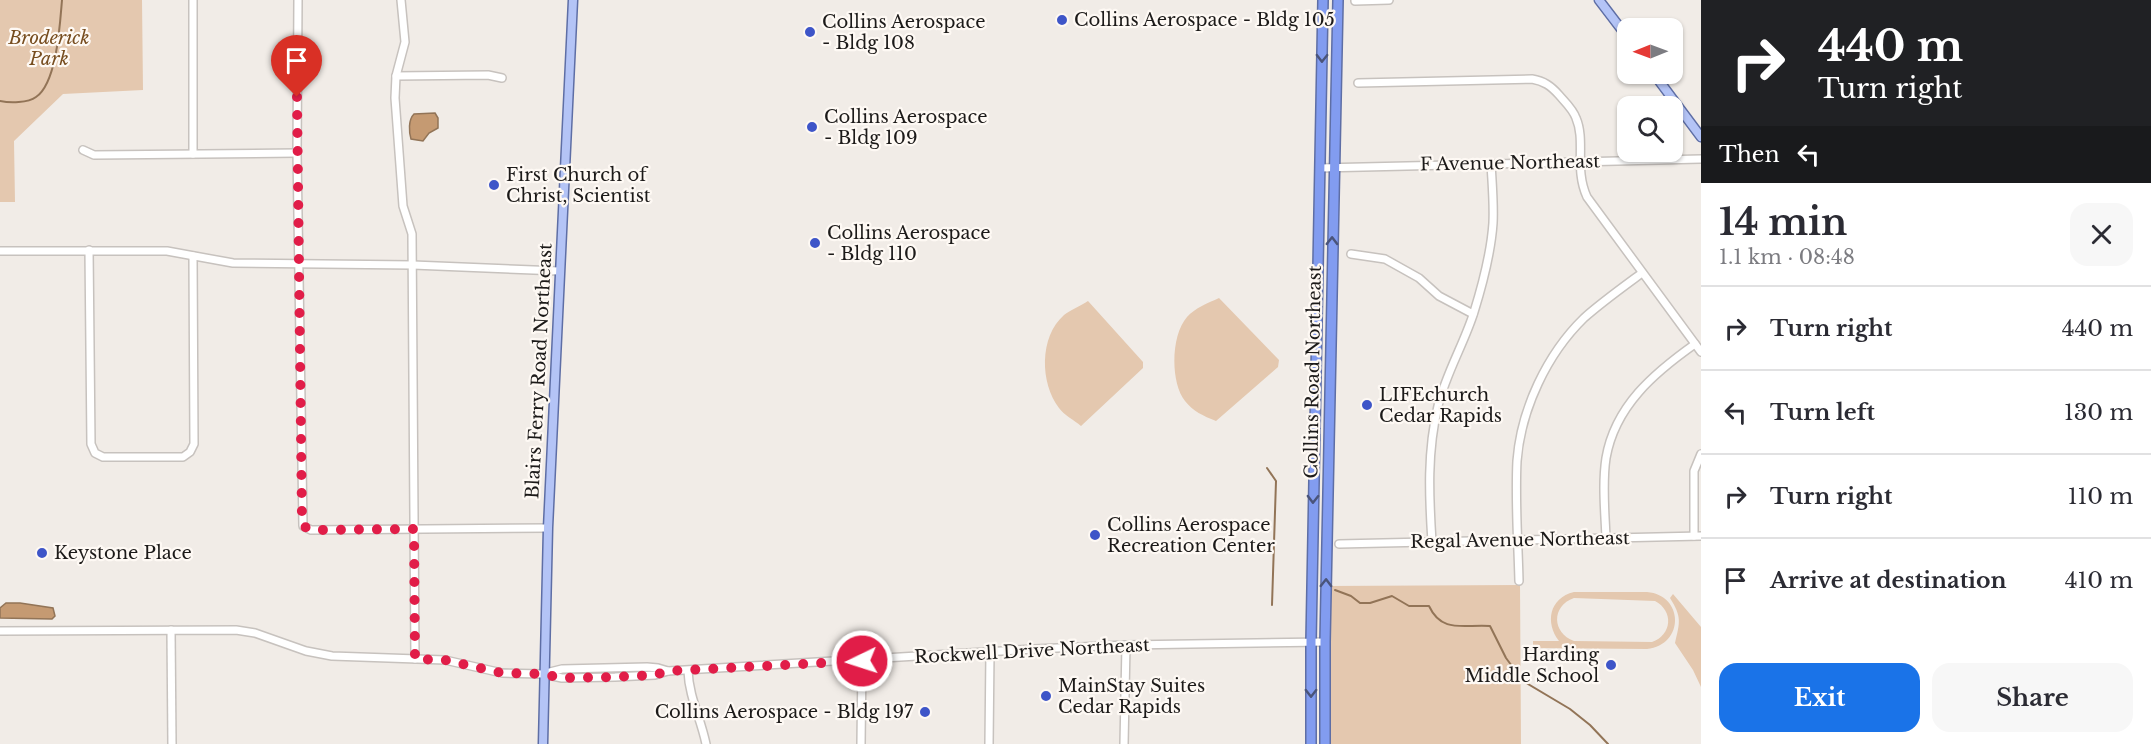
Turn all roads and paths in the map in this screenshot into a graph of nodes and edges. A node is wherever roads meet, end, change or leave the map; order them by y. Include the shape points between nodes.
1 (193, 0) edge
2 (298, 0) edge
3 (401, 0) edge
4 (573, 0) edge
5 (1323, 0) edge
6 (1338, 0) edge
7 (1389, 0) edge
8 (1599, 0) edge
9 (1355, 1) edge
10 (1617, 24) edge
11 (396, 76) junction
12 (502, 78) dead end
13 (1358, 83) dead end
14 (1662, 84) edge
15 (1701, 136) edge
16 (83, 150) dead end
17 (297, 153) junction
18 (194, 154) junction
19 (1701, 159) edge
20 (1579, 161) junction
21 (1491, 163) junction
22 (1333, 167) junction
23 (1320, 168) junction
24 (89, 250) junction
25 (0, 252) edge
26 (1351, 254) dead end
27 (193, 256) junction
28 (300, 264) junction
29 (413, 265) junction
30 (559, 271) junction
31 (1642, 273) junction
32 (1473, 314) junction
33 (1695, 344) junction
34 (1701, 352) edge
35 (1701, 454) edge
36 (548, 528) junction
37 (414, 529) junction
38 (1698, 536) edge
39 (1606, 538) junction
40 (1518, 540) junction
41 (1432, 542) junction
42 (1340, 544) dead end
43 (1519, 581) dead end
44 (171, 630) junction
45 (0, 631) edge
46 (1311, 642) junction
47 (1325, 642) junction
48 (1126, 645) junction
49 (990, 652) junction
50 (415, 659) junction
51 (862, 661) junction
52 (688, 671) junction
53 (543, 674) junction
54 (172, 744) edge
55 (543, 744) edge
56 (706, 744) edge
57 (861, 744) edge
58 (990, 744) edge
59 (1124, 744) edge
60 (1311, 744) edge
61 (1325, 744) edge

1 - 18 street
2 - 17 street
3 - 11 street via 405,42
4 - 30 main road, Blairs Ferry Road Northeast
5 -> 23 highway, Collins Road Northeast
6 - 22 highway, Collins Road Northeast
7 - 9 street
8 - 10 main road
11 - 12 street
11 - 29 street via 402,195 412,230
13 - 20 street via 1542,80 1577,119
14 - 15 main road
16 - 18 street via 93,155
17 - 18 street
17 - 28 street
19 - 20 street, F Avenue Northeast
20 - 21 street, F Avenue Northeast
20 - 31 street via 1587,197
21 - 22 street, F Avenue Northeast
21 - 32 street via 1491,246
22 - 23 street, F Avenue Northeast
47 -> 22 highway, Collins Road Northeast
23 -> 46 highway, Collins Road Northeast
24 - 25 street
24 - 27 street via 167,251
24 - 27 street via 91,444 95,453 103,457 183,457 194,444
26 - 32 street via 1385,259
27 - 28 street via 233,263
28 - 29 street
28 - 37 street via 303,526 311,530
29 - 30 street
29 - 37 street
30 - 36 main road, Blairs Ferry Road Northeast
31 - 33 street
31 - 40 street via 1584,319 1552,358 1540,381 1524,422 1517,462
32 - 41 street via 1447,374 1432,435
33 - 34 street
33 - 39 street via 1662,366 1618,421 1606,458
35 - 38 street via 1694,471
36 - 37 street
36 - 53 main road, Blairs Ferry Road Northeast
37 - 50 street
38 - 39 street, Regal Avenue Northeast
39 - 40 street, Regal Avenue Northeast
40 - 41 street, Regal Avenue Northeast
40 - 43 street
41 - 42 street, Regal Avenue Northeast
44 - 45 street, Rockwell Drive Northeast
44 - 50 street, Rockwell Drive Northeast via 236,630 332,656
44 - 54 street
46 - 47 street, Rockwell Drive Northeast
46 - 48 street, Rockwell Drive Northeast
46 -> 60 highway, Collins Road Northeast
47 - 61 highway, Collins Road Northeast
48 - 49 street, Rockwell Drive Northeast
48 - 59 street
49 - 51 street, Rockwell Drive Northeast
49 - 58 street
50 - 53 street, Rockwell Drive Northeast via 445,660 502,673
51 - 52 street, Rockwell Drive Northeast
51 - 57 street
52 - 53 street, Rockwell Drive Northeast via 647,667 562,669
52 - 56 street via 689,692
53 - 55 main road, Blairs Ferry Road Northeast

